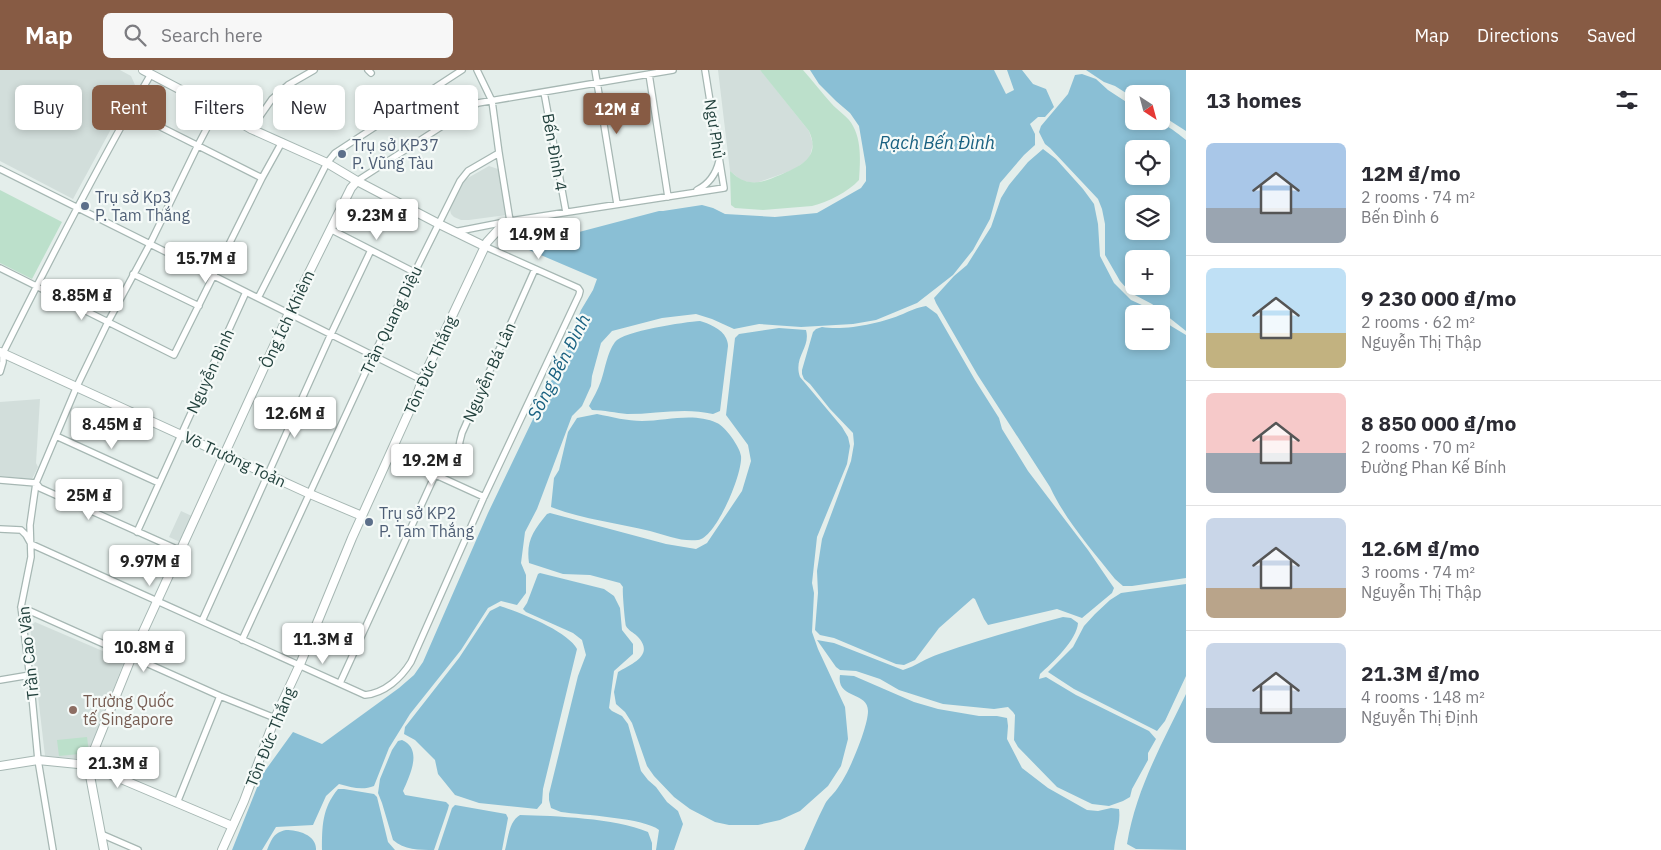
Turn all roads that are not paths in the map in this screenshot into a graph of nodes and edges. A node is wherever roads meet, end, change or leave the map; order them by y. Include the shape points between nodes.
1 (314, 70) edge
2 (462, 70) edge
3 (477, 70) edge
4 (595, 70) edge
5 (673, 70) edge
6 (705, 70) edge
7 (147, 72) edge
8 (649, 74) junction
9 (598, 82) junction
10 (141, 85) edge
11 (176, 87) edge
12 (544, 92) junction
13 (492, 101) junction
14 (263, 112) edge
15 (166, 129) edge
16 (119, 130) edge
17 (206, 130) edge
18 (253, 130) edge
19 (282, 142) junction
20 (198, 145) junction
21 (499, 153) junction
22 (720, 159) junction
23 (327, 163) junction
24 (0, 169) edge
25 (262, 178) junction
26 (357, 181) junction
27 (693, 193) junction
28 (668, 197) junction
29 (618, 204) junction
30 (78, 208) junction
31 (566, 212) junction
32 (510, 221) junction
33 (439, 224) junction
34 (330, 229) junction
35 (454, 232) junction
36 (150, 244) junction
37 (484, 246) junction
38 (371, 250) junction
39 (0, 268) edge
40 (535, 269) junction
41 (414, 272) junction
42 (133, 274) junction
43 (214, 276) junction
44 (37, 286) junction
45 (246, 292) junction
46 (258, 298) junction
47 (199, 306) junction
48 (289, 313) junction
49 (108, 322) junction
50 (330, 334) junction
51 (2, 353) edge
52 (373, 356) junction
53 (0, 372) edge
54 (422, 380) junction
55 (77, 386) junction
56 (180, 434) junction
57 (56, 436) junction
58 (225, 454) junction
59 (390, 454) junction
60 (268, 474) junction
61 (435, 476) junction
62 (0, 480) edge
63 (36, 483) junction
64 (159, 483) junction
65 (310, 494) junction
66 (484, 497) junction
67 (362, 516) junction
68 (0, 529) edge
69 (137, 532) junction
70 (31, 544) junction
71 (181, 551) junction
72 (158, 602) junction
73 (21, 607) junction
74 (202, 621) junction
75 (242, 640) junction
76 (132, 656) junction
77 (299, 666) junction
78 (30, 675) junction
79 (0, 680) edge
80 (340, 683) junction
81 (220, 696) junction
82 (275, 718) junction
83 (38, 760) junction
84 (0, 766) edge
85 (88, 766) junction
86 (177, 802) junction
87 (232, 826) junction
88 (101, 834) junction
89 (53, 850) edge
90 (104, 850) edge
91 (138, 850) edge
92 (222, 850) edge

1 - 14 street via 288,85
2 - 23 street via 335,153
3 - 13 street
4 - 9 street
5 - 8 street
6 - 22 street, Ngư Phủ
7 - 10 street
7 - 11 street
8 - 9 street
8 - 28 street
9 - 12 street
9 - 29 street
12 - 13 street
12 - 31 street, Bến Đình 4
13 - 21 street
13 - 26 street via 478,103
15 - 20 street
16 - 30 street
17 - 20 street, Trần Cao Vân
18 - 19 street
19 - 23 street
19 - 25 street
20 - 25 street
20 - 36 street, Trần Cao Vân
21 - 32 street
21 - 33 street, Trần Quang Diệu via 465,174
22 - 27 street via 710,180
22 - 27 street, Ngư Phủ via 724,188
23 - 26 street
23 - 46 street
24 - 30 street
25 - 43 street
26 - 33 street
26 - 34 street, Ông Ích Khiêm
27 - 28 street
28 - 29 street
29 - 31 street
30 - 36 street
30 - 44 street
31 - 32 street
32 - 35 street
32 - 37 street, Tôn Đức Thắng
33 - 35 street
33 - 41 street, Trần Quang Diệu
34 - 38 street
34 - 48 street, Ông Ích Khiêm
35 - 37 street
36 - 42 street, Trần Cao Vân
36 - 43 street
37 - 40 street
37 - 54 street, Tôn Đức Thắng
38 - 41 street
38 - 50 street
39 - 44 street
40 - 61 street, Nguyễn Bá Lân via 462,433 458,457 450,470
40 - 66 street via 580,291
41 - 52 street, Trần Quang Diệu
42 - 47 street
42 - 49 street, Trần Cao Vân
43 - 45 street
43 - 47 street
44 - 49 street
44 - 51 street
45 - 46 street
45 - 56 street, Nguyễn Bình
46 - 48 street
47 - 49 street via 174,355
48 - 50 street
48 - 58 street, Ông Ích Khiêm
49 - 55 street, Trần Cao Vân
50 - 52 street
50 - 60 street
51 - 53 street
51 - 55 street, Võ Trường Toản
52 - 54 street
52 - 65 street, Trần Quang Diệu
54 - 59 street, Tôn Đức Thắng
55 - 56 street, Võ Trường Toản
55 - 57 street, Trần Cao Vân
56 - 58 street, Võ Trường Toản
56 - 64 street, Nguyễn Bình
57 - 63 street, Trần Cao Vân
57 - 64 street
58 - 60 street, Võ Trường Toản
58 - 71 street, Ông Ích Khiêm
59 - 61 street
59 - 67 street, Tôn Đức Thắng
60 - 65 street, Võ Trường Toản
60 - 74 street
61 - 66 street
61 - 80 street
62 - 63 street
63 - 69 street via 40,488
63 - 70 street, Trần Cao Vân
64 - 69 street, Nguyễn Bình
65 - 67 street, Võ Trường Toản
65 - 75 street, Trần Quang Diệu
66 - 80 street via 407,668 397,680 369,695
67 - 77 street, Tôn Đức Thắng
68 - 70 street via 21,530
69 - 71 street
70 - 72 street
70 - 73 street, Trần Cao Vân
71 - 72 street, Ông Ích Khiêm
72 - 74 street
72 - 76 street, Ông Ích Khiêm
73 - 76 street
73 - 78 street, Trần Cao Vân
74 - 75 street
75 - 77 street
76 - 81 street
76 - 85 street, Ông Ích Khiêm
77 - 80 street
77 - 82 street, Tôn Đức Thắng
78 - 79 street
78 - 83 street, Trần Cao Vân
81 - 82 street
81 - 86 street
82 - 87 street, Tôn Đức Thắng
83 - 84 street
83 - 85 street
83 - 89 street, Trần Cao Vân
85 - 86 street
85 - 88 street
86 - 87 street
87 - 92 street, Tôn Đức Thắng
88 - 90 street
88 - 91 street

